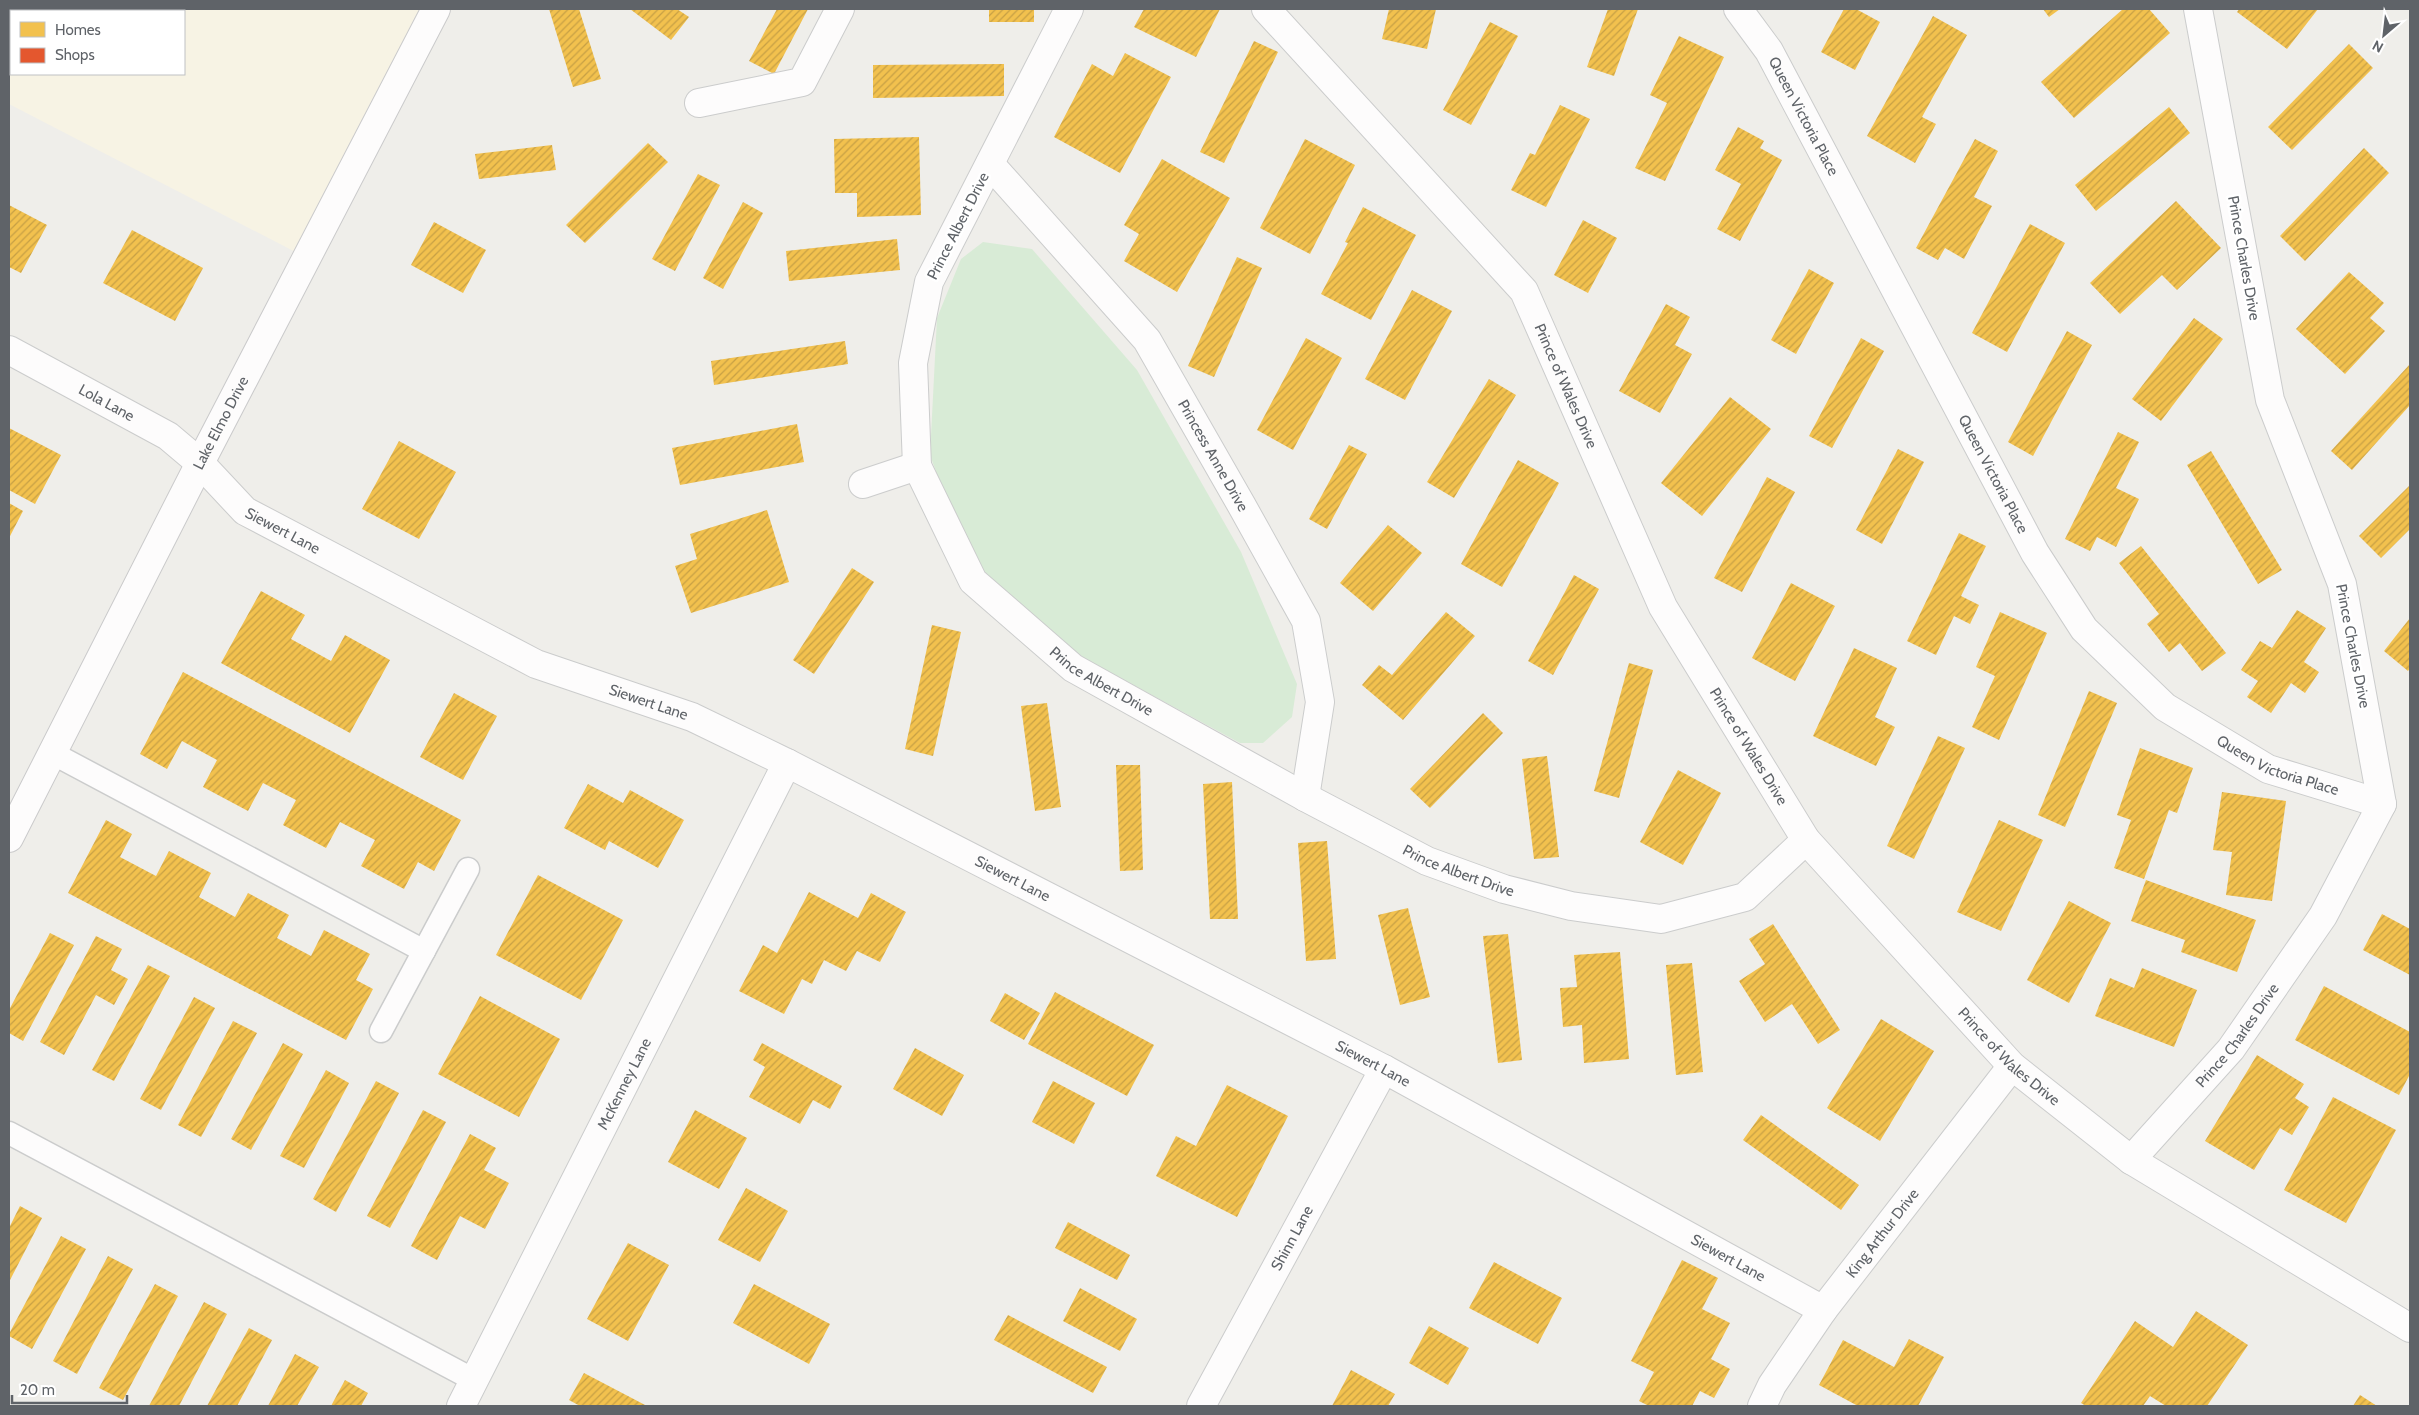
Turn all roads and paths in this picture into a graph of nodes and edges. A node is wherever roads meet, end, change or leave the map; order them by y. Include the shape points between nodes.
1 (436, 9) edge
2 (840, 9) edge
3 (1069, 9) edge
4 (1266, 9) edge
5 (1738, 9) edge
6 (2198, 9) edge
7 (699, 103) dead end
8 (990, 164) junction
9 (9, 350) edge
10 (200, 463) junction
11 (917, 466) junction
12 (863, 484) dead end
13 (52, 753) junction
14 (787, 762) junction
15 (1305, 797) junction
16 (2382, 804) junction
17 (9, 838) edge
18 (1806, 840) junction
19 (468, 869) dead end
20 (424, 951) junction
21 (381, 1031) dead end
22 (2012, 1066) junction
23 (1384, 1069) junction
24 (9, 1133) edge
25 (2131, 1160) junction
26 (1823, 1310) junction
27 (2410, 1328) edge
28 (474, 1380) junction
29 (462, 1406) edge
30 (1201, 1406) edge
31 (1762, 1406) edge

1 - 10 street, Lake Elmo Drive
2 - 7 street via 802,82
3 - 8 street, Prince Albert Drive
4 - 18 street, Prince of Wales Drive via 1524,291 1663,607
5 - 16 street, Queen Victoria Place via 1769,51 2035,553 2084,629 2165,707 2268,769
6 - 16 street, Prince Charles Drive via 2270,400 2342,584
8 - 11 street, Prince Albert Drive via 929,282 913,364
8 - 15 street, Princess Anne Drive via 1147,340 1306,621 1320,702
9 - 10 street, Lola Lane via 168,436
10 - 13 street, Lake Elmo Drive
10 - 14 street, Siewert Lane via 245,512 536,664 692,717
11 - 12 street
11 - 15 street, Prince Albert Drive via 974,581 1073,668
13 - 17 street, Lake Elmo Drive
13 - 20 lane
14 - 23 street, Siewert Lane
14 - 28 street, McKenney Lane
15 - 18 street, Prince Albert Drive via 1427,862 1571,906 1661,919 1745,897
16 - 25 street, Prince Charles Drive via 2323,916 2231,1049
18 - 22 street, Prince of Wales Drive
19 - 20 lane
20 - 21 lane
22 - 25 street, Prince of Wales Drive
22 - 26 street, King Arthur Drive
23 - 26 street, Siewert Lane
23 - 30 street, Shinn Lane
24 - 28 lane
25 - 27 street, Prince of Wales Drive
26 - 31 street, King Arthur Drive via 1772,1385
28 - 29 street, McKenney Lane

